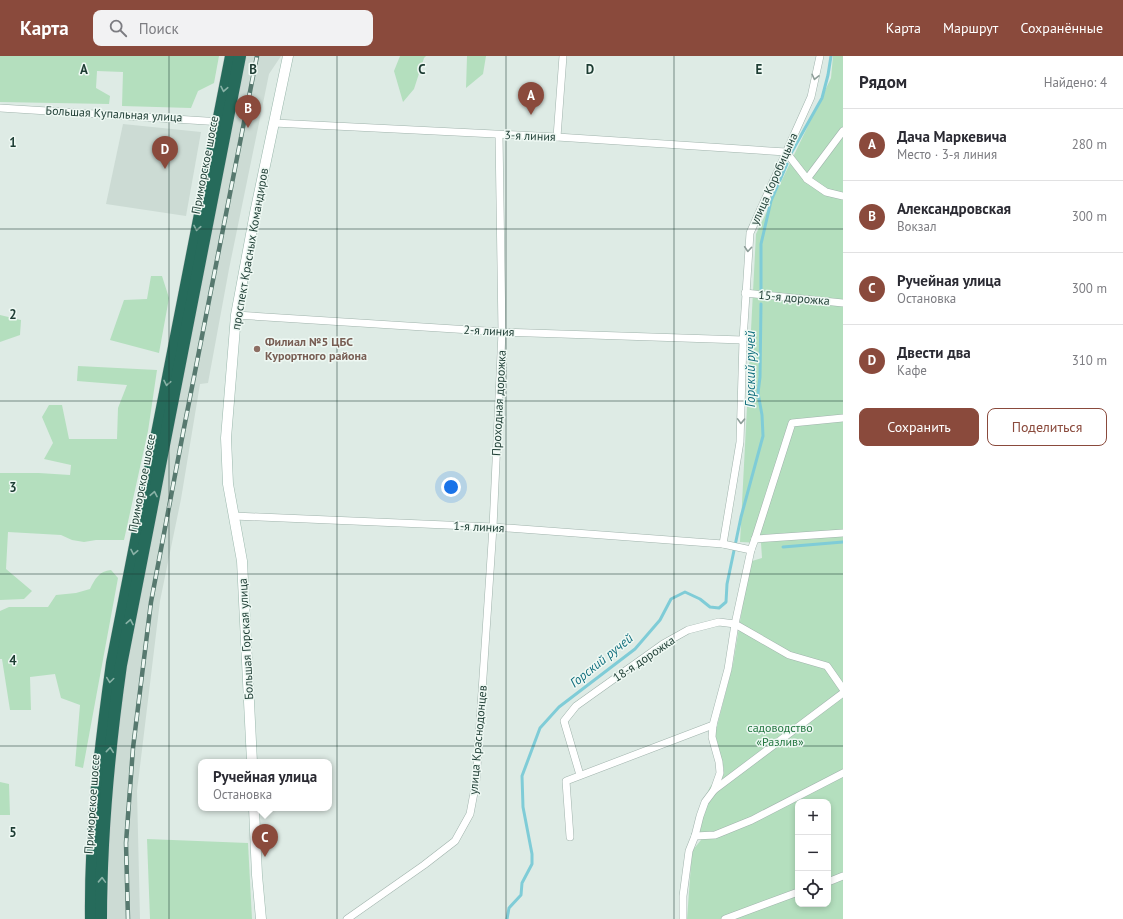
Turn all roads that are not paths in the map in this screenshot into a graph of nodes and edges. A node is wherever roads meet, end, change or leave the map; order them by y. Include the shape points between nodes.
1 (230, 56) edge
2 (240, 56) edge
3 (288, 56) edge
4 (563, 56) edge
5 (820, 56) edge
6 (0, 108) edge
7 (223, 122) junction
8 (274, 123) junction
9 (843, 131) edge
10 (499, 135) junction
11 (557, 137) junction
12 (786, 152) junction
13 (807, 179) junction
14 (843, 196) edge
15 (745, 293) junction
16 (843, 303) edge
17 (236, 315) junction
18 (502, 332) junction
19 (743, 340) junction
20 (843, 418) edge
21 (234, 516) junction
22 (493, 527) junction
23 (843, 533) edge
24 (755, 539) junction
25 (727, 545) junction
26 (751, 550) junction
27 (735, 624) junction
28 (842, 684) edge
29 (843, 693) edge
30 (713, 725) junction
31 (252, 759) edge
32 (843, 773) edge
33 (580, 775) junction
34 (714, 790) junction
35 (254, 811) edge
36 (695, 836) junction
37 (570, 837) dead end
38 (843, 876) edge
39 (831, 881) edge
40 (795, 893) edge
41 (91, 919) edge
42 (101, 919) edge
43 (261, 919) edge
44 (347, 919) edge
45 (683, 919) edge
46 (725, 919) edge

1 -> 7 highway, Приморское шоссе
2 - 7 highway, Приморское шоссе
3 - 8 street, проспект Красных Командиров
4 - 11 street
5 -> 12 street, улица Коробицына via 810,98
6 - 7 street, Большая Купальная улица
7 -> 41 highway, Приморское шоссе via 111,671 94,824
42 -> 7 highway, Приморское шоссе via 104,824 121,665
8 - 10 street, 3-я линия
8 - 17 street, проспект Красных Командиров
9 - 13 street
10 - 11 street, 3-я линия
10 - 18 street, Проходная дорожка
11 - 12 street, 3-я линия
12 - 13 street
12 -> 15 street, улица Коробицына via 750,233
13 - 14 street via 826,192
15 - 16 street, 15-я дорожка
15 - 19 street, улица Коробицына
17 - 18 street, 2-я линия
17 - 21 street, проспект Красных Командиров via 226,438 227,471
18 - 19 street, 2-я линия
18 - 22 street, Проходная дорожка
19 -> 25 street, улица Коробицына via 740,442
20 - 24 street via 792,422
21 - 22 street, 1-я линия
21 - 31 street, Большая Горская улица via 242,561
22 - 25 street, 1-я линия
22 - 44 street, улица Краснодонцев via 476,782 470,814 454,841
23 - 24 street
24 - 26 street
25 - 26 street, 1-я линия
26 - 27 street
27 - 28 street, 18-я дорожка via 789,655 827,666
27 - 30 street via 728,669
27 - 33 street, 18-я дорожка via 719,622 688,630 663,644 576,706 564,721
29 - 34 street
30 - 33 street
30 - 34 street via 712,737 720,773
32 - 36 street via 752,820 715,835
33 - 37 street via 566,781
34 - 36 street via 705,802
35 - 43 street
36 - 45 street via 688,857
38 - 39 street
40 - 46 street

